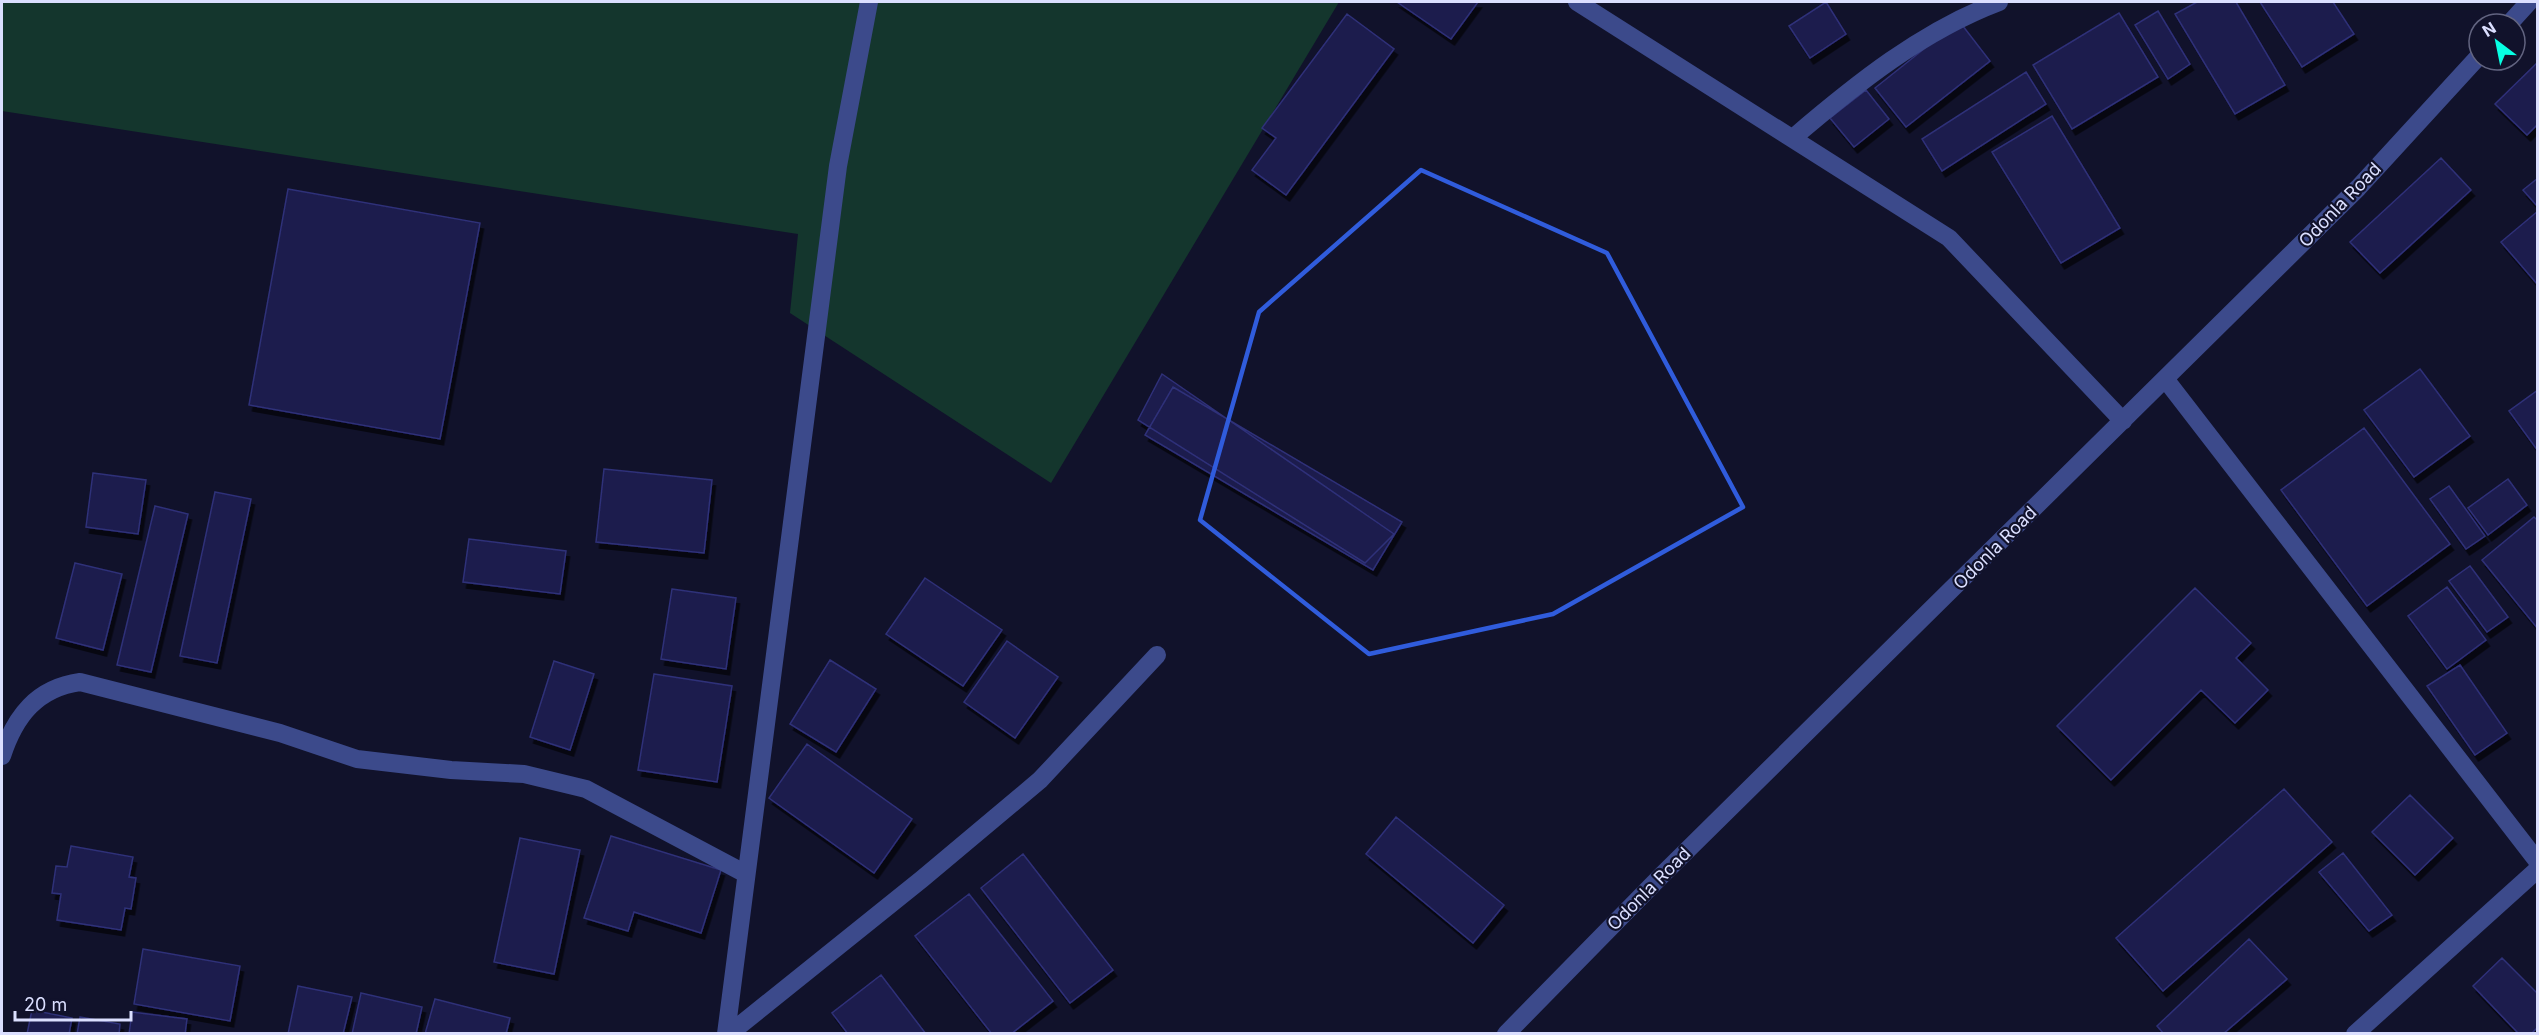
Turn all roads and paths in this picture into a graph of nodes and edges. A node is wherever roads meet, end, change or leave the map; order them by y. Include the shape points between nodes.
1 (868, 2) edge
2 (1578, 2) edge
3 (1999, 2) edge
4 (2467, 69) edge
5 (1794, 137) junction
6 (2166, 380) junction
7 (2123, 421) junction
8 (1157, 655) dead end
9 (2, 756) edge
10 (2538, 862) edge
11 (2538, 869) edge
12 (746, 874) junction
13 (727, 1034) edge
14 (1506, 1034) edge
15 (2355, 1034) edge

1 - 12 street via 838,166
2 - 5 street
3 - 5 street via 1915,45 1856,84
4 - 6 street, Odonla Road via 2358,188
5 - 7 street via 1949,238
6 - 7 street, Odonla Road
6 - 10 street
7 - 14 street, Odonla Road
8 - 13 street via 1040,780
9 - 12 street via 10,729 40,697 59,685 80,682 280,733 357,759 524,774 586,789
11 - 15 street
12 - 13 street

